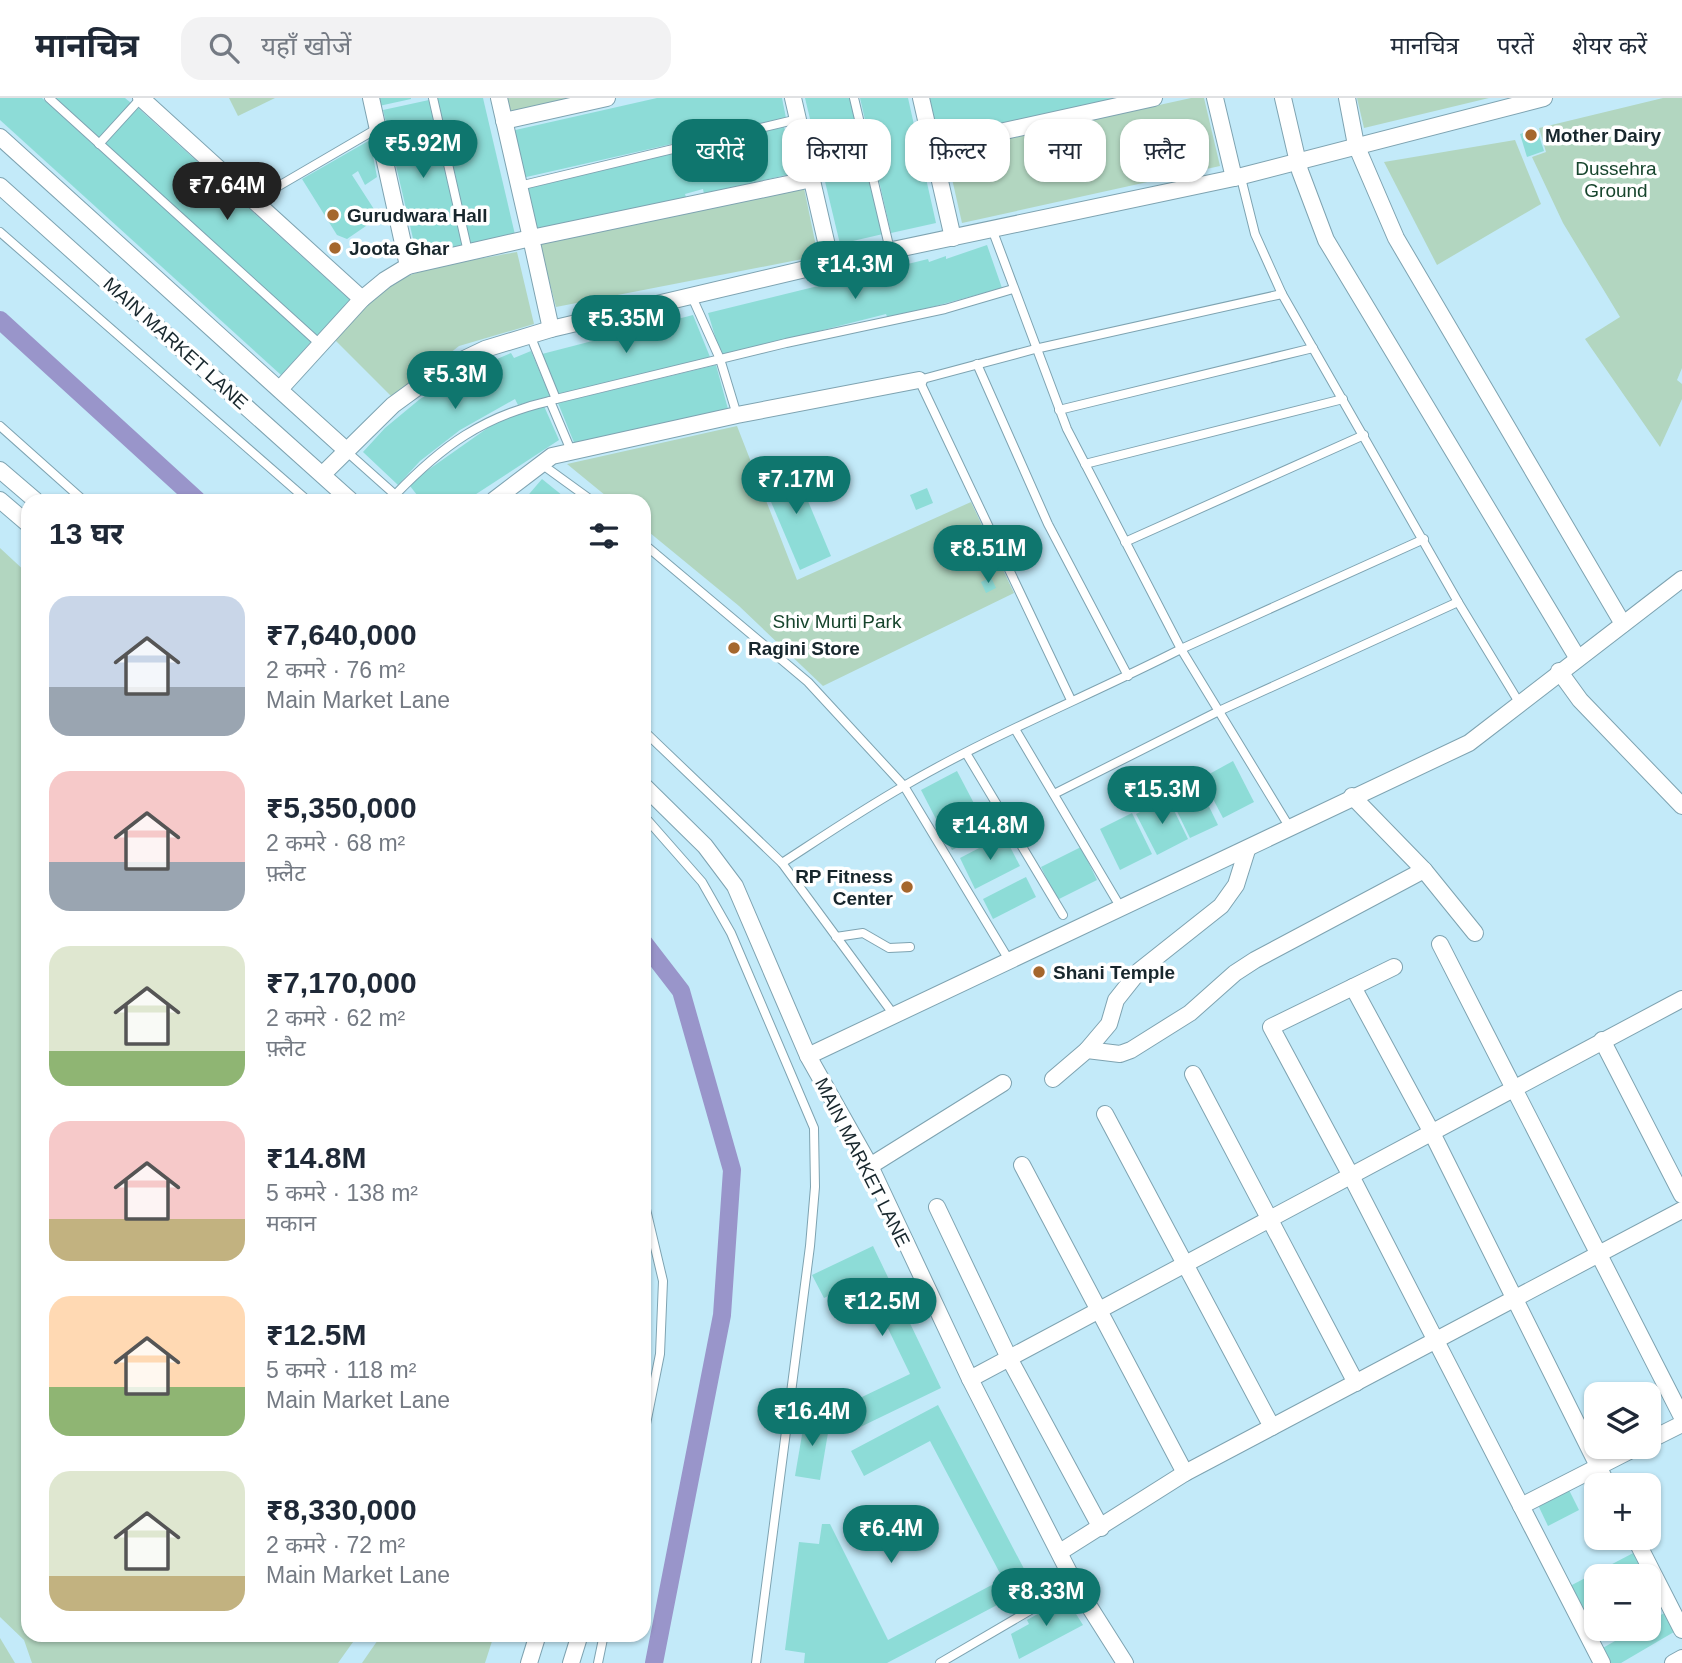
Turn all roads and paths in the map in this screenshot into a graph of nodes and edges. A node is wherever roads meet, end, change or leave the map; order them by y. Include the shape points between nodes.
1 (48, 98) edge
2 (141, 98) edge
3 (371, 98) edge
4 (433, 98) edge
5 (499, 98) edge
6 (607, 98) edge
7 (793, 98) edge
8 (855, 98) edge
9 (921, 98) edge
10 (1154, 98) edge
11 (1215, 98) edge
12 (1283, 98) edge
13 (1347, 98) edge
14 (1545, 98) edge
15 (798, 119) edge
16 (926, 119) edge
17 (504, 121) junction
18 (782, 123) edge
19 (378, 128) junction
20 (1010, 130) edge
21 (0, 136) edge
22 (99, 144) junction
23 (1356, 145) junction
24 (1297, 160) junction
25 (1234, 178) junction
26 (793, 182) edge
27 (813, 182) edge
28 (940, 182) edge
29 (0, 186) edge
30 (519, 186) junction
31 (253, 201) junction
32 (992, 229) junction
33 (0, 232) edge
34 (531, 238) junction
35 (953, 238) junction
36 (890, 250) junction
37 (469, 252) junction
38 (831, 263) junction
39 (408, 266) junction
40 (1013, 289) junction
41 (1282, 295) junction
42 (692, 297) junction
43 (362, 299) junction
44 (551, 328) junction
45 (530, 335) junction
46 (322, 346) junction
47 (1313, 348) junction
48 (1035, 349) junction
49 (720, 359) junction
50 (977, 364) junction
51 (919, 380) junction
52 (280, 389) junction
53 (1343, 399) junction
54 (553, 400) junction
55 (1059, 410) junction
56 (737, 415) junction
57 (0, 426) edge
58 (1364, 435) junction
59 (346, 450) junction
60 (572, 453) junction
61 (540, 463) junction
62 (1085, 464) junction
63 (0, 470) edge
64 (323, 474) junction
65 (28, 494) edge
66 (76, 494) edge
67 (300, 494) edge
68 (344, 494) edge
69 (394, 494) edge
70 (401, 494) edge
71 (501, 494) edge
72 (582, 494) edge
73 (0, 500) edge
74 (21, 518) edge
75 (1424, 539) junction
76 (1125, 542) junction
77 (651, 550) edge
78 (1682, 579) edge
79 (1458, 602) junction
80 (1623, 624) junction
81 (1181, 649) junction
82 (1577, 657) junction
83 (1559, 671) junction
84 (1128, 676) junction
85 (1071, 700) junction
86 (1520, 704) junction
87 (1219, 711) junction
88 (1015, 729) junction
89 (651, 738) edge
90 (966, 753) junction
91 (904, 786) junction
92 (651, 793) edge
93 (1054, 794) junction
94 (1352, 796) junction
95 (1682, 806) edge
96 (651, 824) edge
97 (1290, 828) junction
98 (1247, 850) junction
99 (782, 863) junction
100 (1424, 870) junction
101 (1121, 908) junction
102 (1063, 915) dead end
103 (1475, 933) dead end
104 (836, 937) junction
105 (1440, 944) dead end
106 (910, 947) dead end
107 (1009, 960) junction
108 (1394, 967) dead end
109 (1353, 987) junction
110 (1680, 1005) edge
111 (894, 1015) junction
112 (1602, 1040) junction
113 (1087, 1050) junction
114 (808, 1056) junction
115 (1193, 1074) dead end
116 (1053, 1079) dead end
117 (1003, 1083) dead end
118 (1514, 1087) junction
119 (1105, 1114) dead end
120 (1431, 1131) junction
121 (1022, 1164) dead end
122 (870, 1166) junction
123 (1350, 1174) junction
124 (1682, 1195) edge
125 (937, 1207) dead end
126 (1682, 1210) edge
127 (1269, 1218) junction
128 (651, 1231) edge
129 (1599, 1254) junction
130 (1186, 1262) junction
131 (1515, 1299) junction
132 (1100, 1307) junction
133 (1436, 1340) junction
134 (1009, 1358) junction
135 (971, 1379) junction
136 (1356, 1383) junction
137 (651, 1399) edge
138 (1682, 1417) edge
139 (1682, 1424) edge
140 (1272, 1427) junction
141 (1661, 1434) edge
142 (1612, 1459) edge
143 (1598, 1466) junction
144 (1185, 1473) junction
145 (1602, 1473) edge
146 (1521, 1506) junction
147 (1101, 1528) junction
148 (1641, 1550) edge
149 (1060, 1552) junction
150 (1075, 1584) junction
151 (1682, 1630) edge
152 (536, 1642) edge
153 (578, 1642) edge
154 (602, 1642) edge
155 (1682, 1658) edge
156 (529, 1663) edge
157 (571, 1663) edge
158 (598, 1663) edge
159 (756, 1663) edge
160 (940, 1663) edge
161 (1125, 1663) edge
162 (1602, 1663) edge
163 (1672, 1663) edge

1 - 22 lane
2 - 22 lane
2 - 31 street
3 - 19 street
4 - 37 lane
5 - 17 street
6 - 17 street
7 - 15 street
8 - 36 lane
9 - 16 street
10 - 20 street
11 - 25 street
12 - 24 street
13 - 23 street
14 - 23 street
17 - 30 street
18 - 30 lane
19 - 31 lane
19 - 39 street
21 - 52 street
22 - 46 lane
23 - 24 street
23 - 80 street via 1396,238
24 - 25 street
24 - 82 street via 1325,240
25 - 32 street
25 - 41 lane via 1242,182 1255,234
26 - 34 street
27 - 38 street
28 - 35 street
29 - 64 street, MAIN MARKET LANE
30 - 34 street
31 - 43 street
32 - 35 street
32 - 40 lane
33 - 67 lane
34 - 37 street
34 - 44 street
35 - 36 street
36 - 38 street
37 - 39 street
38 - 42 street
39 - 43 street via 382,276
40 - 48 lane
40 - 49 lane via 945,309
41 - 47 lane
41 - 48 lane
42 - 44 street
42 - 49 lane
43 - 46 street
44 - 45 street
45 - 54 lane
45 - 59 street via 485,349 442,370 394,405
46 - 52 street
47 - 53 lane
47 - 55 lane
48 - 50 lane
48 - 55 lane
49 - 54 lane
49 - 56 lane
50 - 51 lane
50 - 84 lane via 1048,524
51 - 56 street
51 - 85 lane
52 - 59 street
53 - 58 lane
53 - 62 lane
54 - 60 lane
54 - 70 lane via 493,418 459,438 425,464
55 - 62 lane
56 - 60 street
57 - 66 lane
58 - 75 lane
58 - 76 lane
59 - 64 street
59 - 69 lane
60 - 61 street
61 - 71 street
61 - 72 lane
62 - 76 lane
63 - 65 street
64 - 68 street, MAIN MARKET LANE
73 - 74 street
75 - 79 lane
75 - 81 lane
76 - 81 lane
77 - 91 lane via 808,681
78 - 80 street
79 - 86 lane
79 - 87 lane
80 - 82 street
81 - 84 lane
81 - 87 lane
82 - 83 street
83 - 86 street
83 - 95 street via 1580,700
84 - 85 lane
85 - 88 lane
86 - 94 street via 1469,743
87 - 93 lane
87 - 97 lane
88 - 90 lane
88 - 93 lane
89 - 99 lane
90 - 91 lane
90 - 102 lane
91 - 99 lane
91 - 107 lane
92 - 114 street, MAIN MARKET LANE via 705,846 735,886
93 - 101 lane
94 - 97 street
94 - 100 street
96 - 159 lane via 702,882 731,933 814,1128 810,1246
97 - 98 street
98 - 101 street
98 - 113 street via 1236,885 1221,906 1139,971 1116,1000 1109,1024
99 - 104 lane
100 - 103 street
100 - 113 street via 1255,960 1190,1013 1131,1050 1120,1054
101 - 107 street
104 - 106 lane via 863,933 890,948
104 - 111 lane
105 - 118 street
107 - 111 street
108 - 109 street
109 - 120 street
109 - 123 street via 1270,1027
110 - 112 street
111 - 114 street
112 - 118 street
112 - 124 street
113 - 116 street
114 - 122 street, MAIN MARKET LANE
115 - 127 street
117 - 122 street
118 - 120 street
118 - 129 street
119 - 130 street
120 - 123 street
120 - 131 street
121 - 132 street
122 - 135 street, MAIN MARKET LANE
123 - 127 street
123 - 133 street
125 - 134 street
126 - 129 street
127 - 130 street
127 - 136 street
128 - 137 lane via 663,1282 660,1354
129 - 131 street
129 - 138 street
130 - 132 street
130 - 140 street
131 - 133 street
131 - 143 street
132 - 134 street
132 - 144 street
133 - 136 street
133 - 146 street
134 - 135 street
134 - 147 street
135 - 149 street, MAIN MARKET LANE
136 - 140 street
139 - 141 street
140 - 144 street
142 - 143 street
143 - 145 street
143 - 146 street
144 - 147 street
146 - 162 street
147 - 149 street
148 - 151 street
149 - 150 street, MAIN MARKET LANE
150 - 160 lane
150 - 161 street, MAIN MARKET LANE
152 - 156 street
153 - 157 street
154 - 158 lane
155 - 163 street

